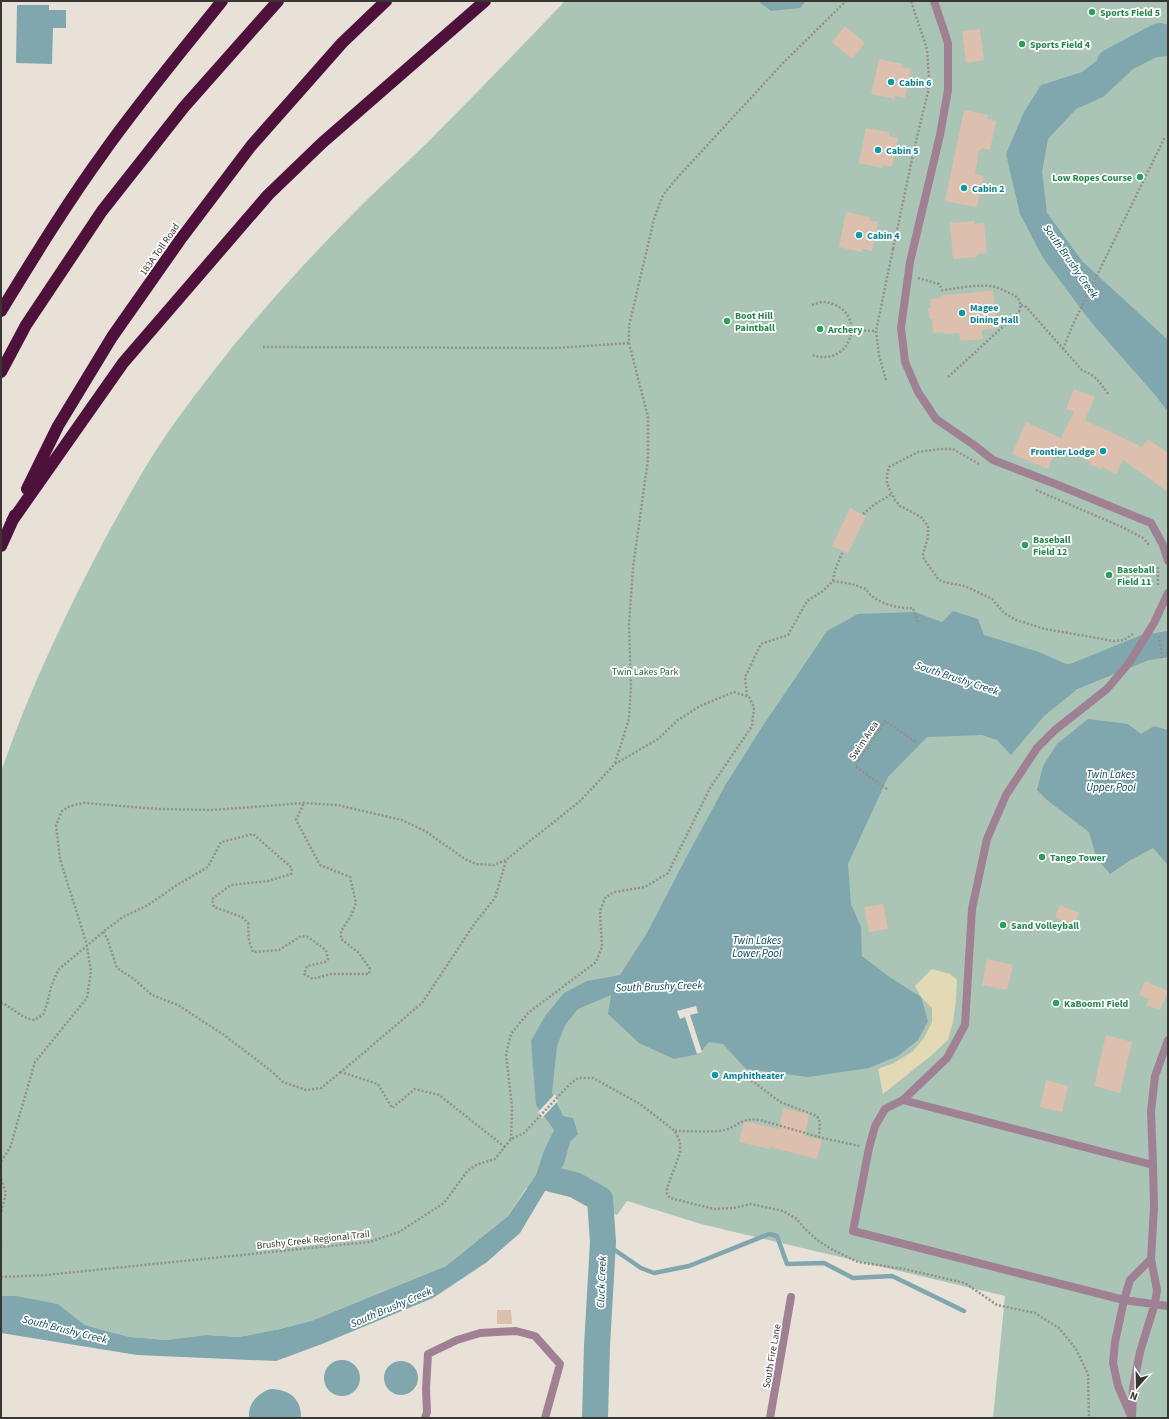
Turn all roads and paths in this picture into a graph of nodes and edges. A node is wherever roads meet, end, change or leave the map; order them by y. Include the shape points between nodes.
1 (222, 1) edge
2 (278, 1) edge
3 (386, 1) edge
4 (485, 1) edge
5 (846, 1) edge
6 (912, 1) edge
7 (934, 1) edge
8 (1168, 139) edge
9 (918, 278) dead end
10 (812, 305) dead end
11 (1021, 305) junction
12 (1, 310) edge
13 (852, 330) junction
14 (876, 331) junction
15 (629, 343) junction
16 (263, 347) dead end
17 (1063, 348) junction
18 (812, 355) dead end
19 (1, 372) edge
20 (947, 378) dead end
21 (886, 380) dead end
22 (1109, 395) dead end
23 (986, 467) dead end
24 (1031, 488) dead end
25 (892, 494) junction
26 (863, 514) dead end
27 (12, 521) junction
28 (1, 546) edge
29 (1151, 549) dead end
30 (843, 551) dead end
31 (1168, 561) edge
32 (1158, 566) dead end
33 (834, 581) junction
34 (1158, 590) dead end
35 (1168, 593) edge
36 (918, 624) dead end
37 (1137, 629) dead end
38 (1159, 638) dead end
39 (1162, 658) dead end
40 (747, 696) junction
41 (917, 743) dead end
42 (615, 764) junction
43 (887, 789) dead end
44 (304, 803) junction
45 (506, 860) junction
46 (103, 932) junction
47 (87, 946) junction
48 (1, 1003) edge
49 (1168, 1040) edge
50 (341, 1072) junction
51 (737, 1073) dead end
52 (903, 1100) junction
53 (675, 1131) junction
54 (819, 1137) junction
55 (511, 1139) junction
56 (505, 1147) junction
57 (869, 1148) junction
58 (1, 1161) edge
59 (1154, 1165) junction
60 (1, 1179) edge
61 (1, 1212) edge
62 (1151, 1259) junction
63 (1, 1277) edge
64 (791, 1297) dead end
65 (1124, 1300) junction
66 (1154, 1303) junction
67 (1168, 1306) edge
68 (425, 1418) edge
69 (545, 1418) edge
70 (770, 1418) edge
71 (1089, 1418) edge
72 (1132, 1418) edge

1 - 12 highway via 155,83 103,153 54,224
2 - 19 highway via 184,107 102,211 26,325
3 - 27 highway, 183A Toll Road via 342,43 251,146 180,240 112,337 58,426
4 - 27 highway via 322,143 268,195 123,363
5 - 15 path via 783,63 663,195 654,219 634,303 629,326
6 - 14 path via 927,49 930,78
7 - 31 street via 948,43 948,90 910,262 901,328 905,362 918,392 936,418 993,460 1151,523
8 - 17 path via 1164,139
9 - 11 path via 939,284 942,290 994,287 1016,296 1020,299
10 - 13 path via 822,302 840,308 849,316
11 - 17 path via 1026,307
11 - 20 path via 1020,312
13 - 14 path
13 - 18 path via 845,348 835,355
14 - 21 path
15 - 16 path via 557,348
15 - 42 path via 648,417 648,459 632,576 629,624 632,687 629,719
17 - 22 path via 1082,370 1100,381
23 - 25 path via 953,449 918,452 889,467 886,475 887,484
24 - 29 path via 1122,527 1143,538
25 - 26 path
25 - 37 path via 900,506 921,517 928,526 924,559 943,582 965,586 992,599 1004,613 1016,620 1045,629 1114,641 1124,640
27 - 28 highway, 183A Toll Road
30 - 33 path via 835,570
32 - 34 path
33 - 36 path via 866,589 868,593 887,604 913,608
33 - 40 path via 823,592 807,601 788,635 761,644 745,677
35 - 52 street via 1154,623 1129,663 1107,689 1054,730 1037,748 1006,795 987,839 972,909 965,1025 946,1058
38 - 39 path
40 - 42 path via 734,692 700,706 678,720 658,739
40 - 55 path via 754,707 752,726 710,788 668,873 646,887 614,892 605,898 600,911 602,947 596,962 528,1014 510,1034 506,1054 512,1107
41 - 43 path, Swim Area via 885,722 855,766
42 - 45 path via 579,802
44 - 45 path via 337,805 402,820 425,831 476,864 494,865
44 - 46 path via 296,820 320,865 350,877 356,903 341,931 341,939 359,953 370,969 369,974 331,974 313,979 304,974 307,966 325,962 328,959 326,950 308,937 301,936 279,950 253,952 249,941 248,923 242,917 214,907 212,899 231,886 268,881 291,874 292,868 253,834 221,842 208,867 123,917
44 - 47 path via 212,810 159,810 84,803 62,811 56,825 60,859
45 - 50 path via 495,898 475,923 422,1003
46 - 47 path
46 - 50 path via 108,938 117,968 152,995 178,1005 224,1035 283,1082 306,1090 321,1088
47 - 48 path via 58,970 43,1015 34,1020
47 - 58 path via 91,971 87,998 35,1062 10,1148
49 - 59 street via 1155,1076 1151,1111
50 - 56 path via 378,1084 392,1108 415,1089 439,1095
51 - 54 path via 780,1102 817,1116 820,1122
52 - 57 street via 886,1109 875,1126
52 - 59 street
53 - 54 path via 718,1131 751,1119
53 - 55 path, Brushy Creek Regional Trail via 640,1104 592,1078 578,1078 532,1126 523,1134
53 - 71 path via 680,1142 680,1153 667,1188 670,1198 714,1209 751,1204 784,1211 797,1219 817,1240 858,1262 965,1283 997,1304 1036,1313 1059,1328 1076,1350 1088,1374
54 - 57 path
55 - 56 path, Brushy Creek Regional Trail
56 - 63 path, Brushy Creek Regional Trail via 495,1159 468,1170 444,1203 426,1216 399,1232 369,1242 46,1275
57 - 65 street via 852,1231
59 - 62 street
60 - 61 path via 6,1193
62 - 65 street via 1130,1280
62 - 66 street via 1157,1290
64 - 70 street, South Fire Lane
65 - 66 street
65 - 72 street via 1113,1363 1118,1386
66 - 67 street
66 - 72 street via 1133,1388
68 - 69 street via 428,1354 456,1340 480,1333 516,1331 535,1336 560,1364

